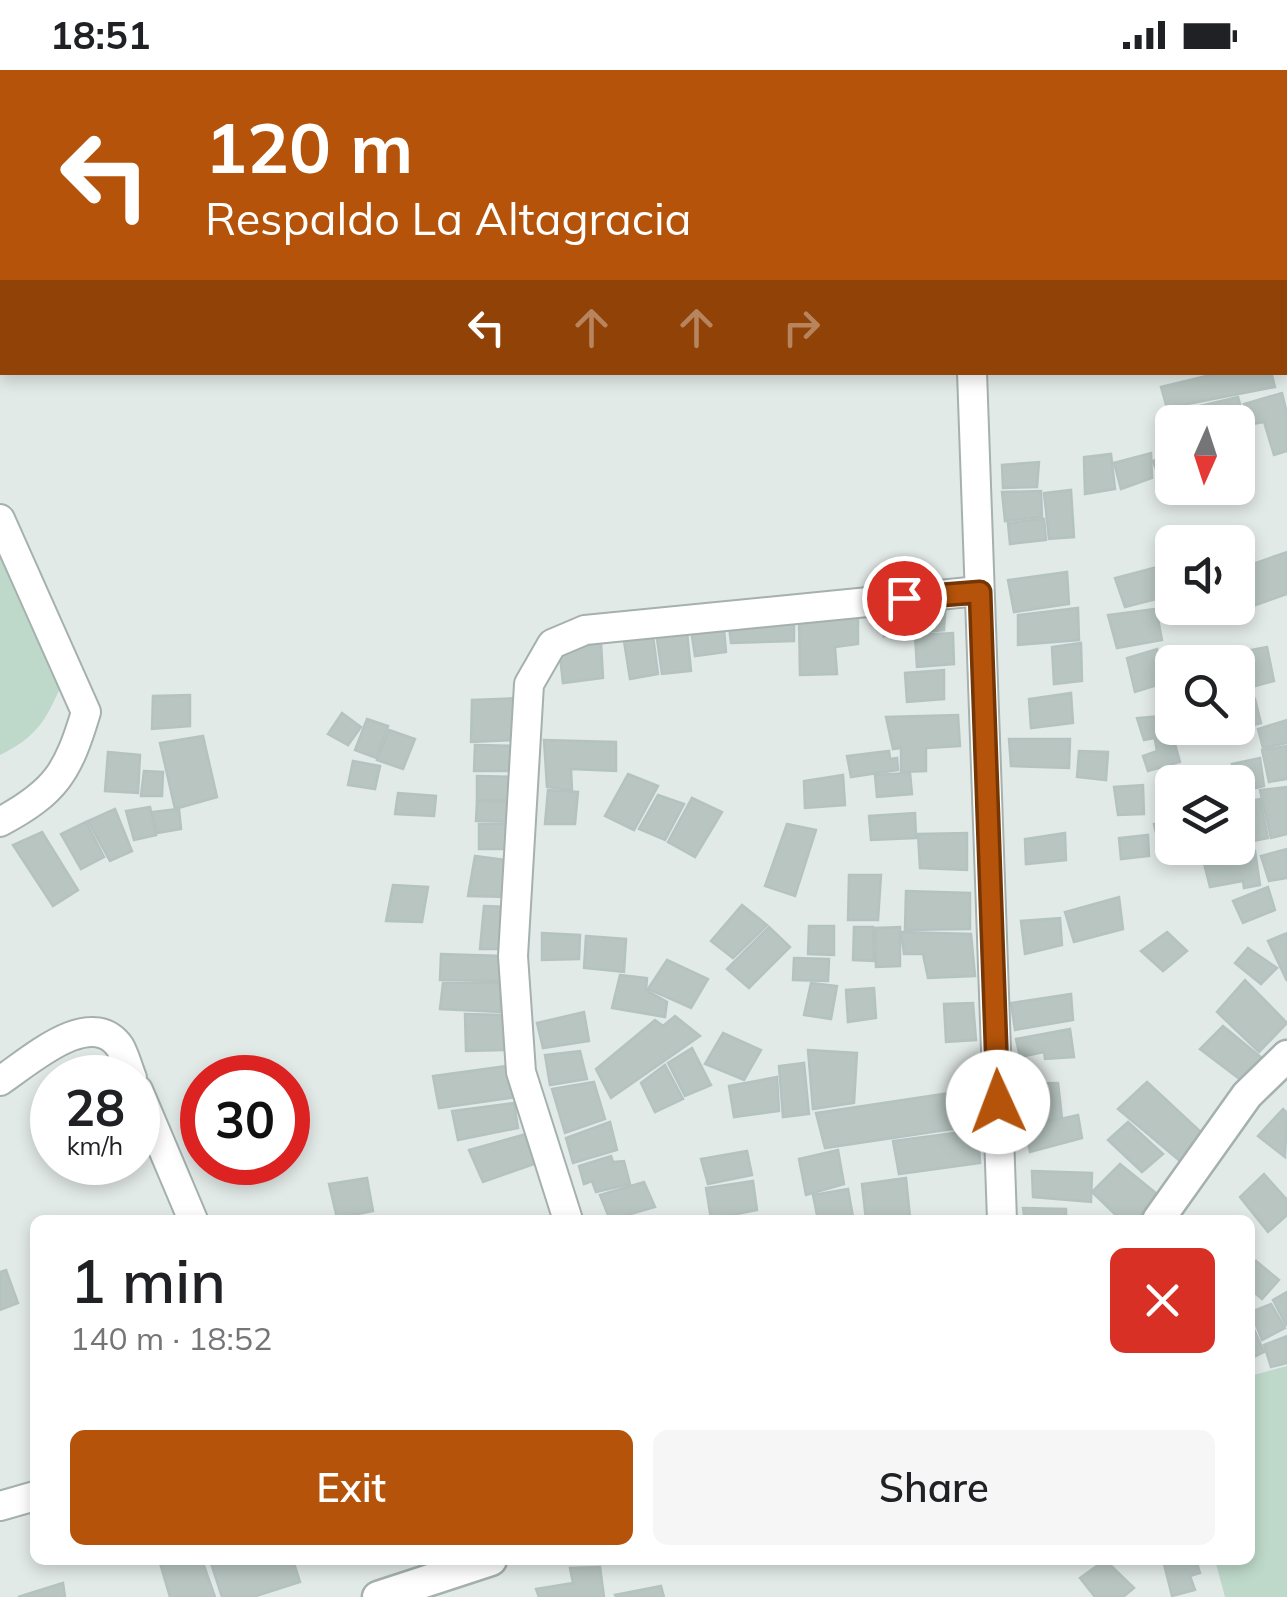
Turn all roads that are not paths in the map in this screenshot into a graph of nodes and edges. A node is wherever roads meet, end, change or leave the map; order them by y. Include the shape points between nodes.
1 (972, 375) edge
2 (0, 519) edge
3 (980, 592) junction
4 (0, 822) edge
5 (40, 1055) edge
6 (123, 1055) edge
7 (1287, 1056) edge
8 (30, 1062) edge
9 (0, 1081) edge
10 (160, 1143) edge
11 (190, 1215) edge
12 (566, 1215) edge
13 (1002, 1215) edge
14 (1162, 1215) edge
15 (30, 1497) edge
16 (0, 1506) edge
17 (476, 1565) edge
18 (378, 1597) edge

1 - 3 street
2 - 4 street via 86,712 73,756 41,800
3 - 12 street via 585,630 552,644 529,684 513,1006 521,1072
3 - 13 street
5 - 6 street via 74,1033 94,1031 107,1035
7 - 14 street via 1247,1094
8 - 9 street
10 - 11 street
15 - 16 street
17 - 18 street

